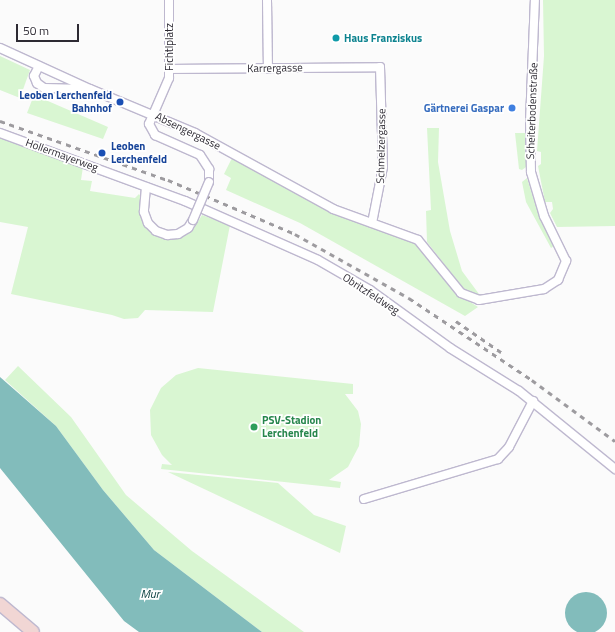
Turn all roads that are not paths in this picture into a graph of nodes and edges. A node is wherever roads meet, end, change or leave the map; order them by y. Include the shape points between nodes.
1 (169, 0) edge
2 (267, 0) edge
3 (535, 0) edge
4 (0, 48) edge
5 (39, 66) junction
6 (380, 67) joint
7 (170, 69) junction
8 (268, 69) junction
9 (90, 89) junction
10 (152, 113) junction
11 (0, 133) edge
12 (146, 187) junction
13 (372, 223) junction
14 (533, 401) junction
15 (615, 469) edge
16 (364, 498) dead end
17 (0, 604) edge
18 (33, 632) edge

1 - 7 street, Fichtlplatz
2 - 8 street
3 - 13 street, Scheiterbodenstraße via 530,122 531,172 544,216 566,261 558,280 544,289 505,297 470,299 461,293 418,240
4 - 5 street, Absengergasse
5 - 9 street, Absengergasse
5 - 9 street via 34,76 37,83 44,88
6 - 8 street, Karrergasse
6 - 13 street, Schmelzergasse via 383,167
7 - 8 street, Karrergasse
7 - 10 street, Fichtlplatz via 169,78
9 - 10 street, Absengergasse
10 - 12 street, bridge via 149,124 155,135 200,155 209,169 209,182 188,228 178,234 167,235 156,231 148,223 144,212
10 - 13 street, Absengergasse via 195,133 332,209
11 - 12 street, Hollermayerweg
12 - 14 street, Obritzfeldweg via 232,220 318,260 370,290 450,348
14 - 15 street, Obritzfeldweg
14 - 16 street via 509,448 498,459
17 - 18 main road

